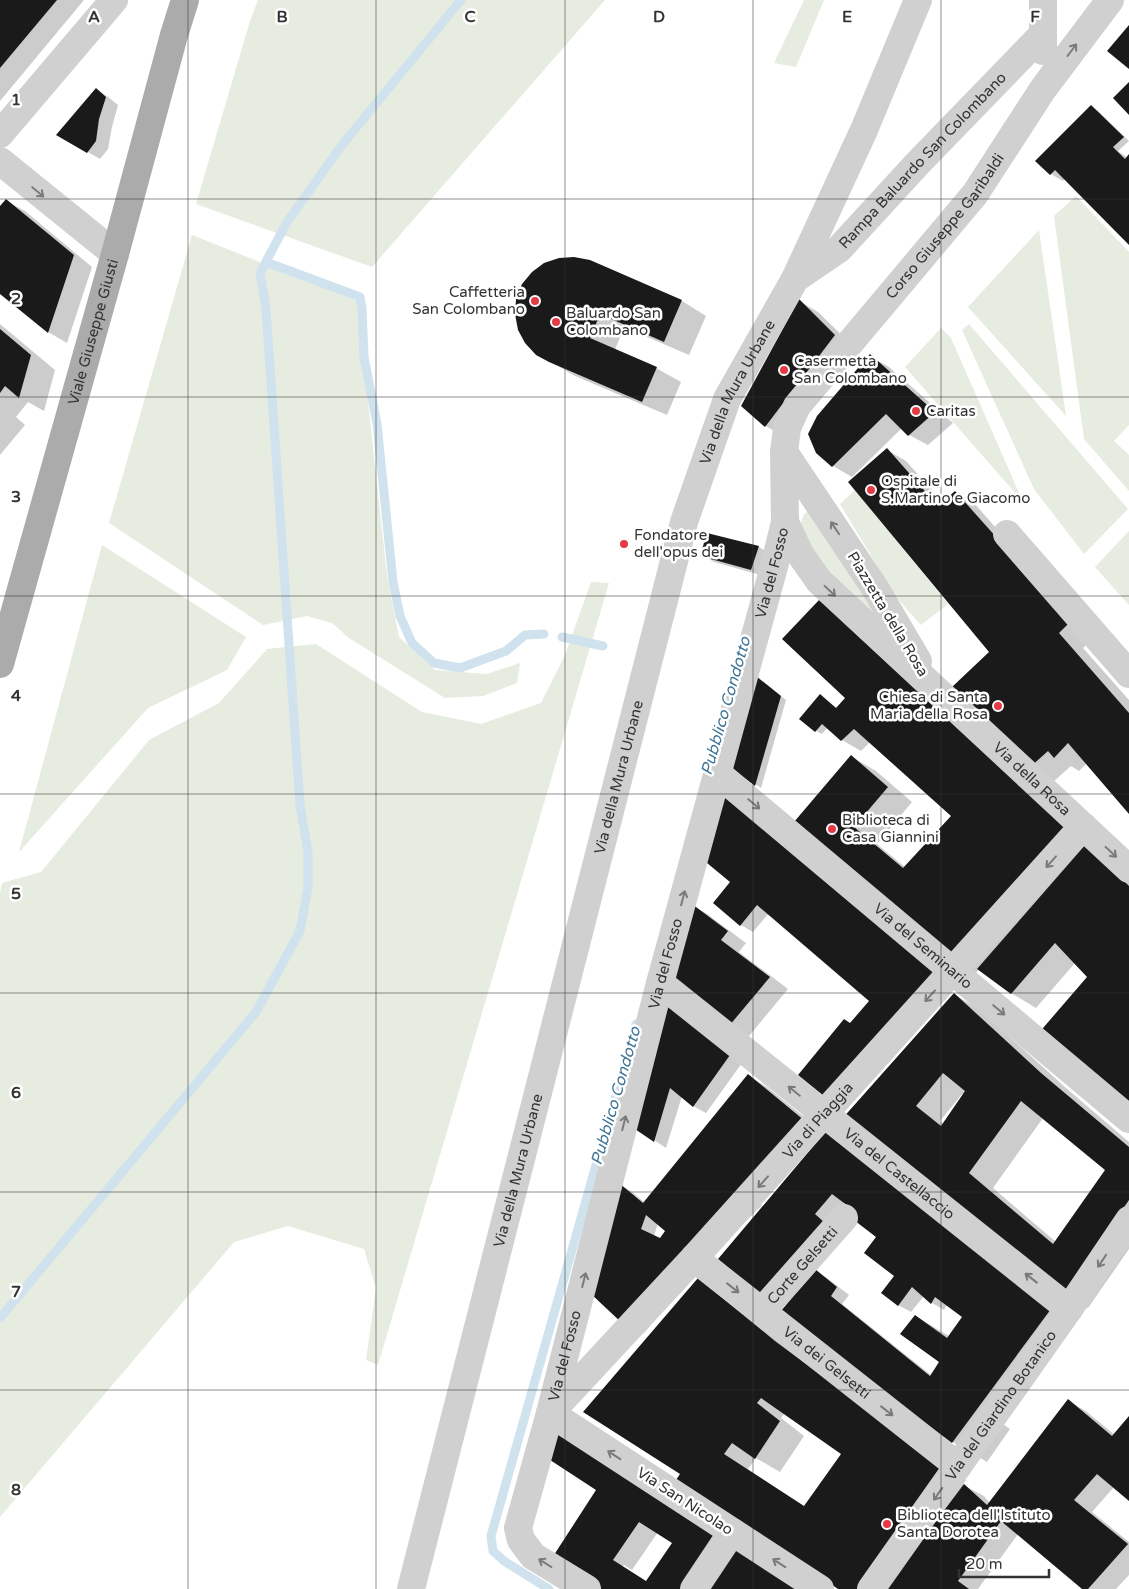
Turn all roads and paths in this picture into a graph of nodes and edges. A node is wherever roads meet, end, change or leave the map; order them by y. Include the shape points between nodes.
1 (114, 0) edge
2 (185, 0) edge
3 (918, 0) edge
4 (1043, 0) edge
5 (1110, 0) edge
6 (1043, 34) junction
7 (1043, 90) junction
8 (0, 134) edge
9 (0, 161) edge
10 (115, 254) junction
11 (795, 279) junction
12 (784, 452) junction
13 (785, 522) junction
14 (1007, 534) dead end
15 (0, 664) edge
16 (1129, 674) edge
17 (934, 688) junction
18 (717, 773) junction
19 (1083, 826) junction
20 (1129, 869) edge
21 (952, 971) junction
22 (660, 983) junction
23 (824, 1115) junction
24 (1129, 1119) edge
25 (844, 1218) dead end
26 (1129, 1220) edge
27 (694, 1258) junction
28 (1069, 1309) junction
29 (762, 1311) junction
30 (550, 1413) junction
31 (958, 1466) junction
32 (732, 1532) junction
33 (411, 1589) edge
34 (586, 1589) edge
35 (694, 1589) edge
36 (820, 1589) edge
37 (870, 1589) edge

1 - 8 street
2 - 10 main road, Viale Giuseppe Giusti
3 - 11 street, Via della Mura Urbane via 864,130
4 - 6 street
7 -> 5 street, Corso Giuseppe Garibaldi
6 - 7 street
6 - 11 street, Rampa Baluardo San Colombano via 918,162 839,249
7 - 12 street, Corso Giuseppe Garibaldi via 975,194 797,406 787,428
9 -> 10 street
10 - 15 main road, Viale Giuseppe Giusti
11 - 33 street, Via della Mura Urbane via 727,400 684,522
12 - 13 street, Via del Fosso
17 -> 12 street, Piazzetta della Rosa via 875,588
13 -> 17 street, Piazzetta della Rosa via 800,554 819,581
13 - 18 street, Via del Fosso
14 - 16 street
17 - 19 street, Via della Rosa
18 -> 21 street, Via del Seminario
22 -> 18 street, Via del Fosso
19 -> 20 street, Via della Rosa
19 -> 21 street, Via di Piaggia
21 -> 23 street, Via di Piaggia
21 -> 24 street, Via del Seminario
23 -> 22 street, Via del Castellaccio
30 -> 22 street, Via del Fosso
23 -> 27 street, Via di Piaggia
28 -> 23 street, Via del Castellaccio
25 - 29 street, Corte Gelsetti
26 -> 28 street, Via del Giardino Botanico
27 -> 29 street, Via dei Gelsetti
27 - 30 street, Via di Piaggia
28 - 31 street, Via del Giardino Botanico
29 -> 31 street, Via dei Gelsetti
32 -> 30 street, Via San Nicolao
34 -> 30 street, Via del Fosso via 533,1556 521,1540 518,1528
31 -> 37 street, Via del Giardino Botanico
32 - 35 street
36 -> 32 street, Via San Nicolao

